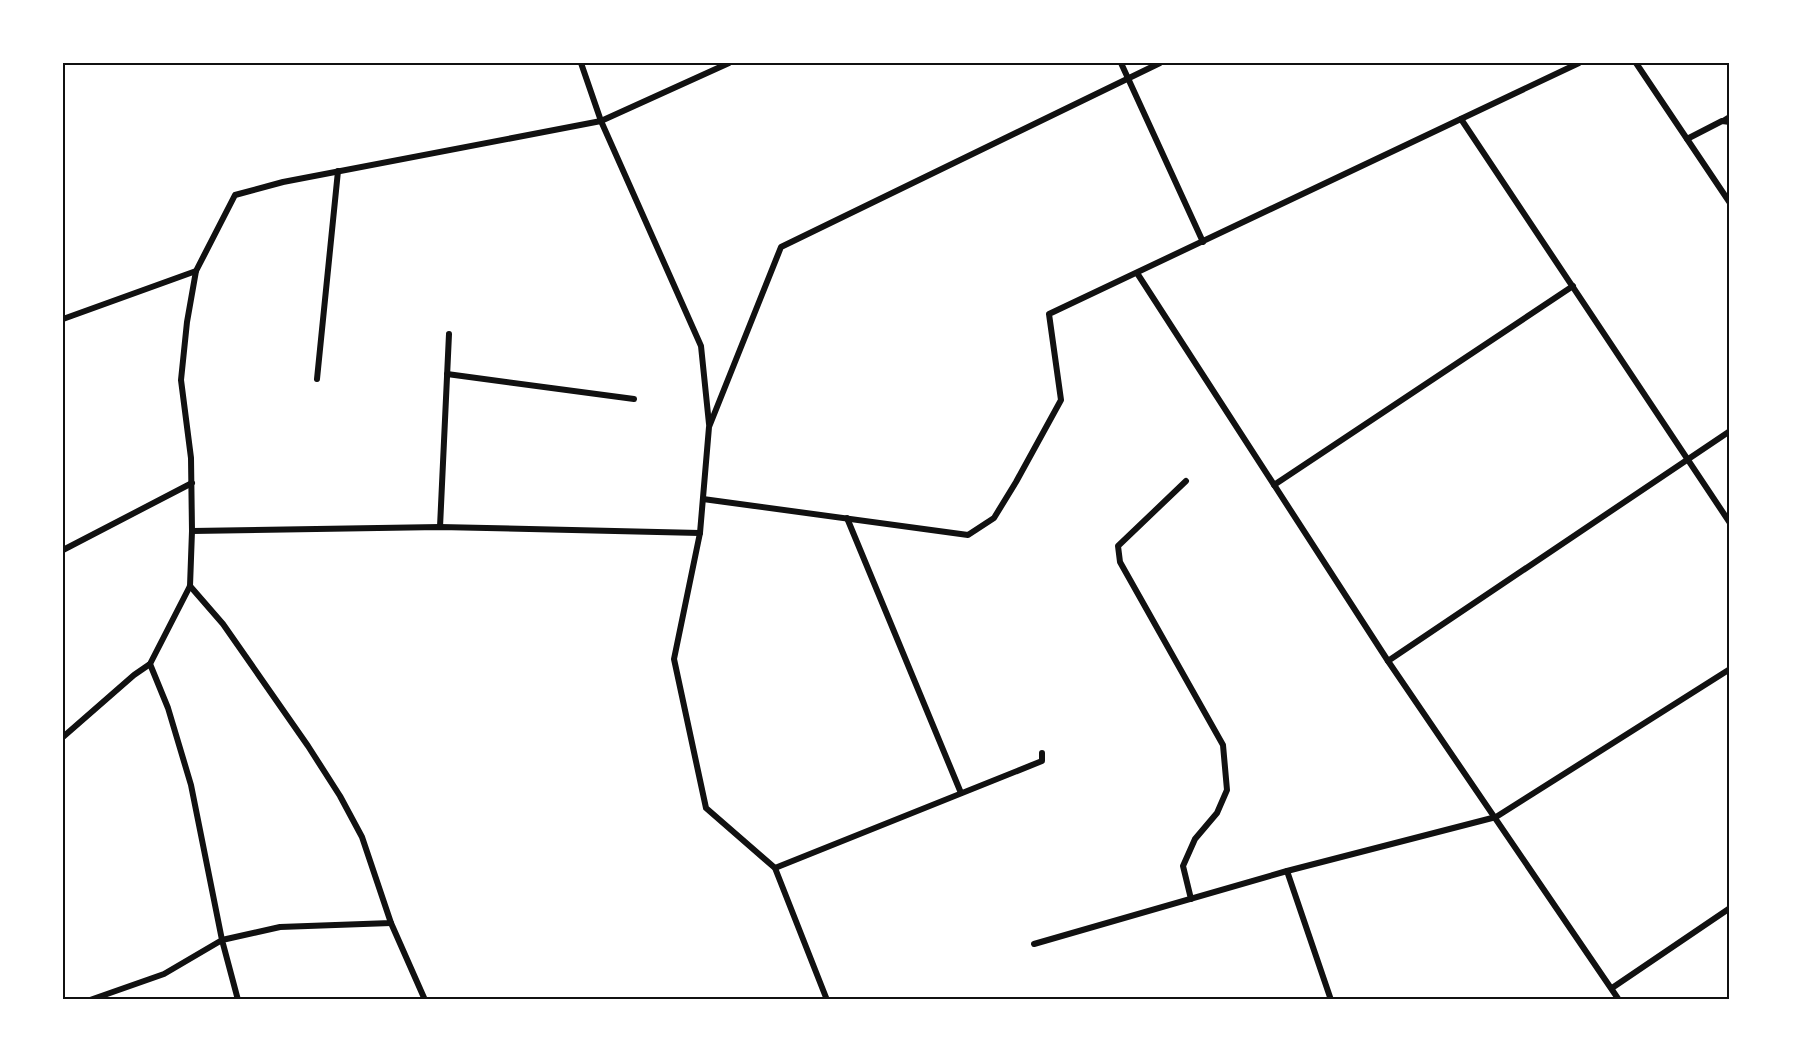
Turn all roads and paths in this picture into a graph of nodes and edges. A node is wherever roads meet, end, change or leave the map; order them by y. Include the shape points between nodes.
1 (581, 63) edge
2 (729, 63) edge
3 (1121, 63) edge
4 (1160, 63) edge
5 (1579, 63) edge
6 (1636, 63) edge
7 (1128, 78) junction
8 (1730, 116) edge
9 (1461, 119) junction
10 (601, 121) junction
11 (1722, 121) junction
12 (1730, 122) edge
13 (1687, 139) junction
14 (338, 171) junction
15 (1730, 203) edge
16 (1203, 242) junction
17 (196, 271) junction
18 (1137, 273) junction
19 (1574, 286) junction
20 (63, 319) edge
21 (449, 334) dead end
22 (447, 374) junction
23 (316, 379) dead end
24 (634, 399) dead end
25 (709, 428) junction
26 (1730, 431) edge
27 (1687, 460) junction
28 (1186, 481) dead end
29 (192, 483) junction
30 (1274, 485) junction
31 (703, 499) junction
32 (847, 518) junction
33 (1730, 524) edge
34 (440, 527) junction
35 (192, 531) junction
36 (700, 533) junction
37 (63, 550) edge
38 (190, 586) junction
39 (1388, 661) junction
40 (150, 664) junction
41 (1730, 669) edge
42 (63, 737) edge
43 (1042, 753) dead end
44 (961, 793) junction
45 (1496, 817) junction
46 (776, 868) junction
47 (1287, 871) junction
48 (1191, 899) junction
49 (1730, 908) edge
50 (391, 923) junction
51 (222, 940) junction
52 (1034, 944) dead end
53 (1612, 988) junction
54 (90, 1000) edge
55 (238, 1000) edge
56 (425, 1000) edge
57 (827, 1000) edge
58 (1331, 1000) edge
59 (1619, 1000) edge

1 - 10 street
2 - 10 street
3 - 7 street
4 - 7 street
5 - 9 street
6 - 13 street
7 - 16 street
7 - 25 street via 781,247
8 - 11 lane
9 - 16 street
9 - 19 street
10 - 14 street
10 - 25 street via 701,346
11 - 12 street
11 - 13 street
13 - 15 street
14 - 17 street via 235,195
14 - 23 street
16 - 18 street
17 - 20 street
17 - 29 street via 181,380
18 - 30 street
18 - 32 street via 1049,314 1061,400 994,518 968,535
19 - 27 street
19 - 30 street
21 - 22 street
22 - 24 street
22 - 34 street
25 - 31 street
26 - 27 street
27 - 33 street
27 - 39 street
28 - 48 street via 1118,546 1120,562 1223,746 1227,790 1217,813 1195,839 1183,866
29 - 35 street
29 - 37 street
30 - 39 street
31 - 32 street
31 - 36 street
32 - 44 street
34 - 35 street
34 - 36 street
35 - 38 street
36 - 46 street via 674,659 706,808
38 - 40 street
38 - 50 street via 223,624 340,796 362,837
39 - 45 street
40 - 42 street
40 - 51 street via 191,785
41 - 45 street
43 - 44 street via 1042,761
44 - 46 street
45 - 47 street
45 - 53 street
46 - 57 street
47 - 48 street
47 - 58 street
48 - 52 street
49 - 53 street
50 - 51 street via 280,927
50 - 56 street
51 - 54 street via 164,974
51 - 55 street
53 - 59 street

